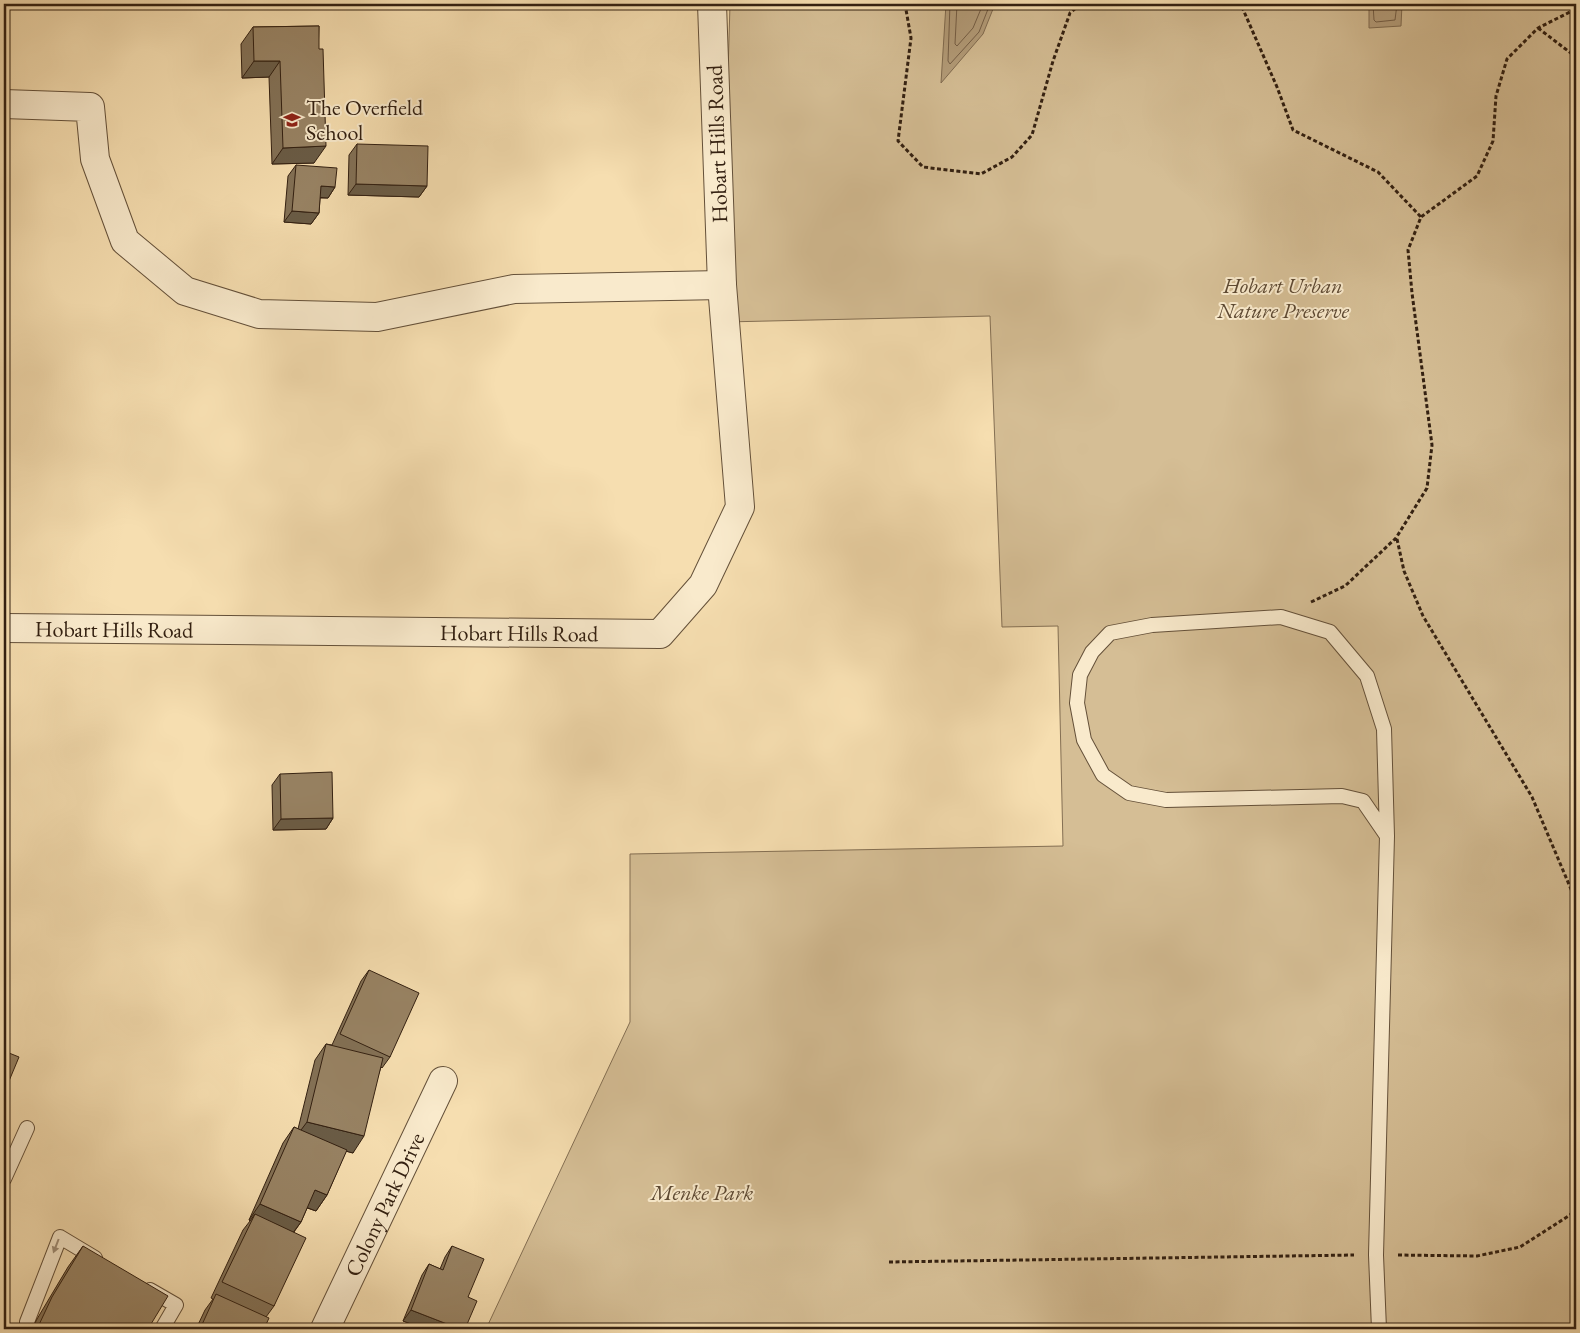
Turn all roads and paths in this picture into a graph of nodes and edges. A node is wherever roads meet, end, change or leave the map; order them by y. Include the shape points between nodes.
1 (712, 4) edge
2 (905, 4) edge
3 (1081, 4) edge
4 (1236, 4) edge
5 (1576, 9) edge
6 (1538, 28) junction
7 (1576, 57) edge
8 (4, 104) edge
9 (1421, 217) junction
10 (722, 285) junction
11 (1396, 538) junction
12 (1281, 617) junction
13 (4, 628) edge
14 (1387, 836) junction
15 (1576, 901) edge
16 (443, 1081) dead end
17 (27, 1128) dead end
18 (4, 1179) edge
19 (1576, 1208) edge
20 (1576, 1214) edge
21 (1570, 1215) junction
22 (1376, 1255) junction
23 (889, 1262) dead end
24 (109, 1266) edge
25 (142, 1286) edge
26 (27, 1322) dead end
27 (162, 1329) edge
28 (324, 1329) edge
29 (1379, 1329) edge

1 - 10 street, Hobart Hills Road
2 - 3 path via 911,38 898,141 923,167 981,174 1012,157 1032,135 1070,13
4 - 9 path via 1242,7 1292,130 1378,172
5 - 6 path
6 - 7 path
6 - 9 path via 1507,59 1496,96 1493,141 1477,176
8 - 10 street via 90,107 95,159 125,241 185,291 259,314 377,317 514,289
9 - 11 path via 1408,250 1432,445 1427,488
10 - 13 street, Hobart Hills Road via 740,507 703,585 660,634
11 - 12 path via 1345,586
11 - 15 path via 1404,571 1424,616 1532,797
12 - 14 lane via 1330,632 1367,676 1384,729
12 - 14 lane via 1152,625 1110,633 1092,652 1080,675 1077,703 1084,740 1103,775 1129,793 1166,800 1342,796 1363,801
14 - 22 lane
16 - 28 street, Colony Park Drive
17 - 18 lane
19 - 21 path
20 - 21 path
21 - 22 path via 1520,1248 1477,1256
22 - 23 path
22 - 29 lane
24 -> 26 lane via 60,1237
25 - 27 lane via 176,1305

